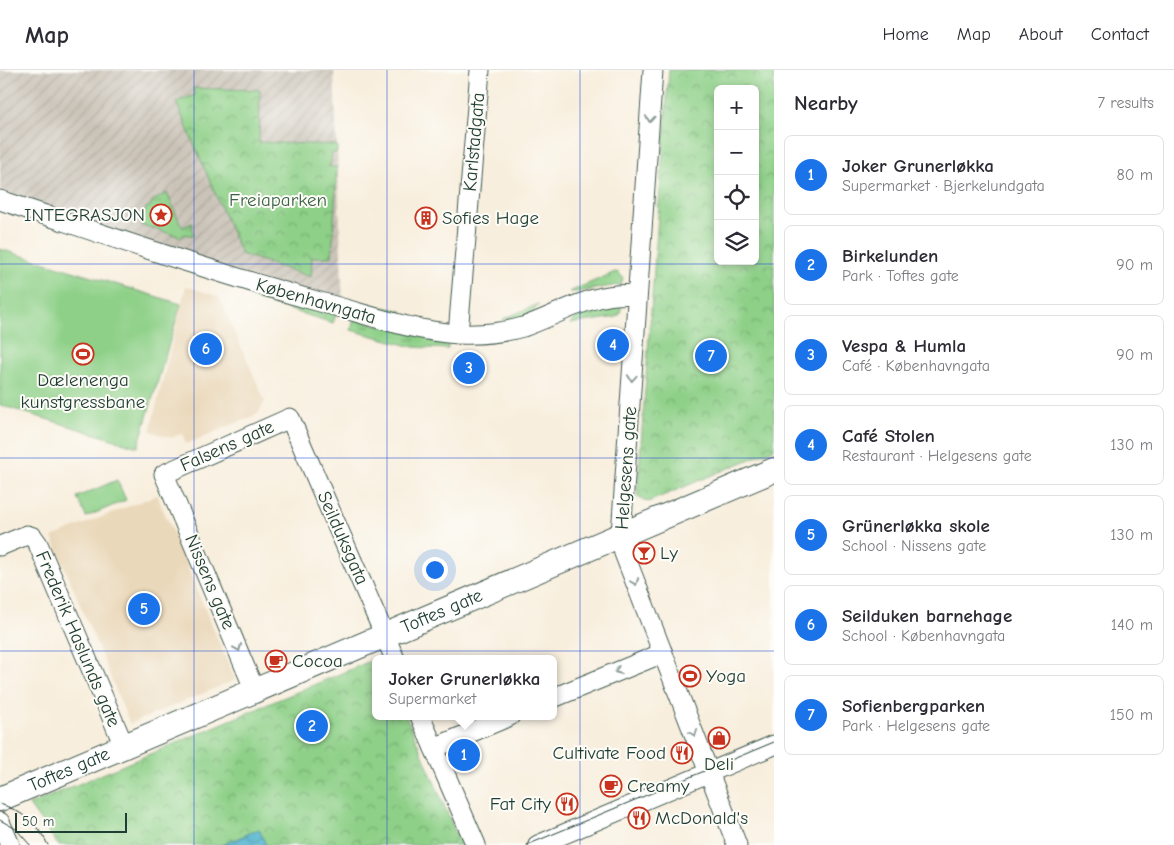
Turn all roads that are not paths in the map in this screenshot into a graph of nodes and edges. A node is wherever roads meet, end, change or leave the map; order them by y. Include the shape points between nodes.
1 (480, 70) edge
2 (653, 70) edge
3 (0, 200) edge
4 (638, 295) junction
5 (458, 334) junction
6 (290, 418) joint
7 (774, 470) edge
8 (164, 474) joint
9 (621, 535) junction
10 (0, 546) edge
11 (386, 636) junction
12 (663, 653) junction
13 (393, 655) edge
14 (255, 691) junction
15 (557, 696) edge
16 (422, 720) edge
17 (500, 720) edge
18 (124, 746) junction
19 (774, 746) edge
20 (434, 748) junction
21 (709, 773) junction
22 (0, 800) edge
23 (0, 822) edge
24 (10, 845) edge
25 (476, 845) edge
26 (538, 845) edge
27 (737, 845) edge

1 - 5 street, Karlstadgata
2 -> 4 street, Helgesens gate
3 - 5 street, Københavngata via 364,316 407,327
4 - 5 street, Københavngata via 609,294 504,332
4 -> 9 street, Helgesens gate
6 - 8 street, Falsens gate
6 - 11 street, Seilduksgata
7 - 9 main road, Toftes gate
8 -> 14 street, Nissens gate
9 - 11 main road, Toftes gate
9 -> 12 street, Helgesens gate via 624,553
10 - 18 street, Frederik Haslunds gate via 27,535 34,537
11 - 13 street, Seilduksgata
11 - 14 main road, Toftes gate
12 -> 15 street
12 -> 21 street, Helgesens gate
14 - 18 main road, Toftes gate
16 - 20 street
17 - 20 street
18 - 22 main road, Toftes gate
19 - 21 street
20 - 25 street
21 - 26 street
21 - 27 street, Helgesens gate
23 - 24 street

